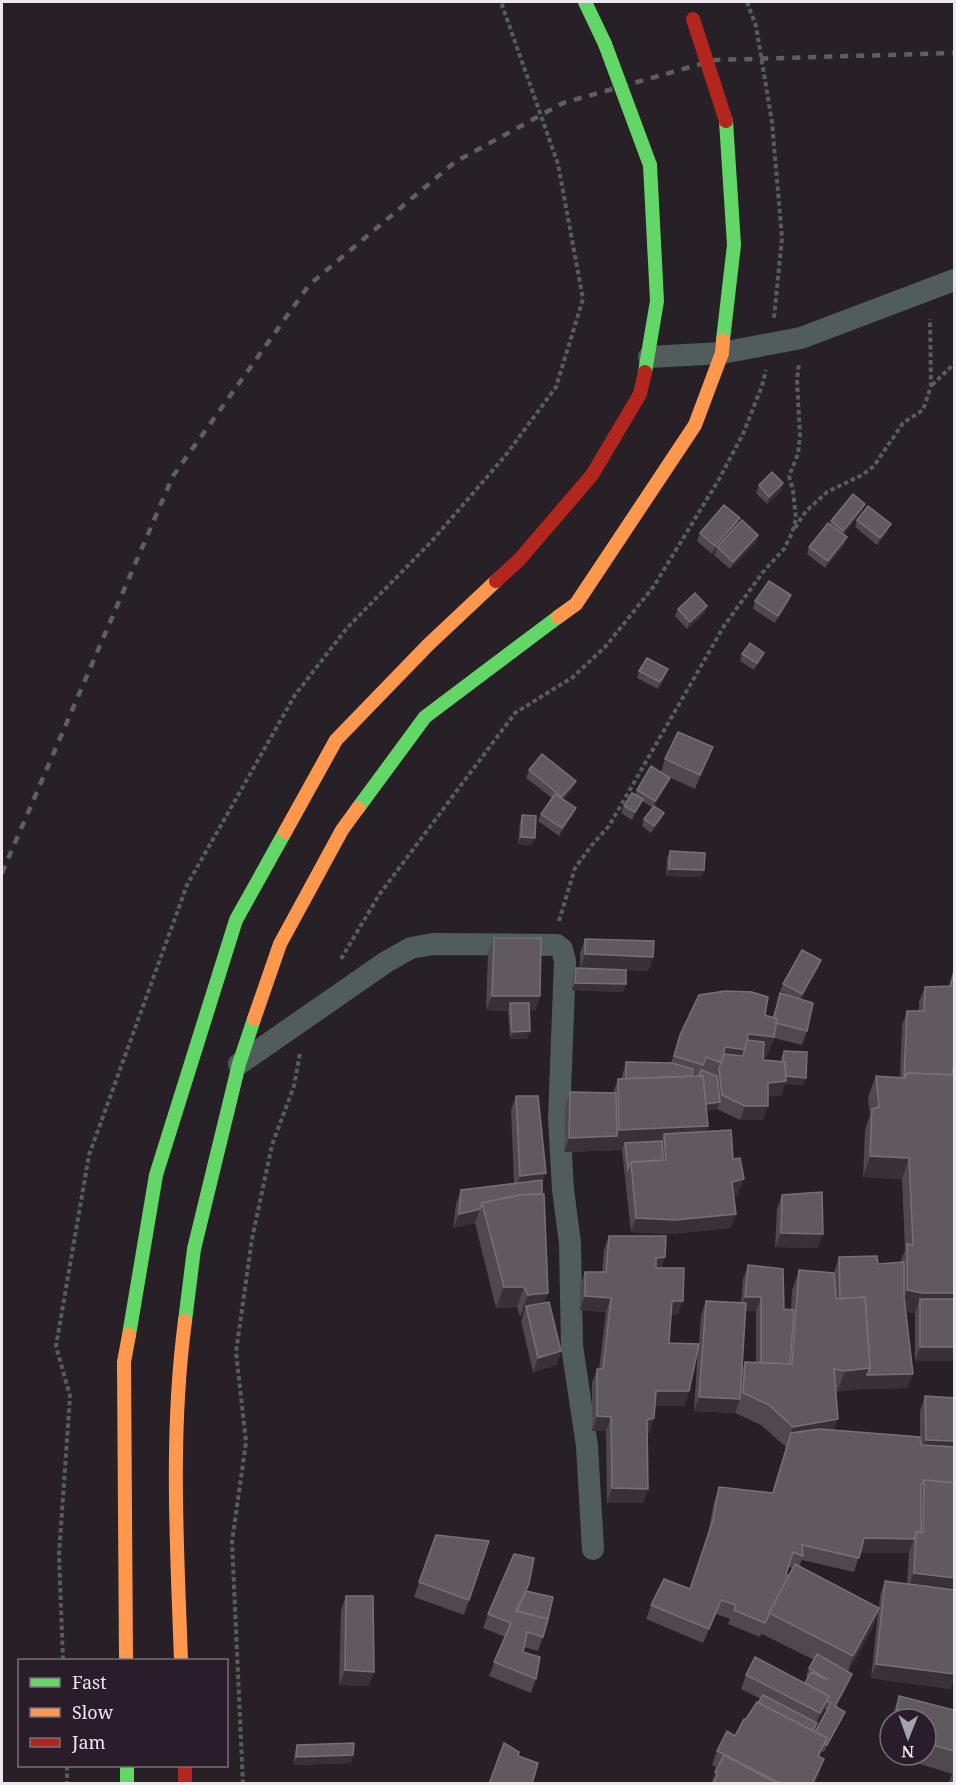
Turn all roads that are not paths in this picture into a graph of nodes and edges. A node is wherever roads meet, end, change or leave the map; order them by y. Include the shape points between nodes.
1 (585, 2) edge
2 (690, 14) dead end
3 (952, 281) edge
4 (722, 353) junction
5 (649, 357) junction
6 (239, 1064) junction
7 (593, 1549) dead end
8 (126, 1659) edge
9 (181, 1659) edge
10 (127, 1767) edge
11 (185, 1767) edge
12 (127, 1784) edge
13 (185, 1784) edge

1 - 5 main road, bridge via 605,44 650,165 657,301
2 - 4 main road, bridge via 726,121 734,245
3 - 4 street via 801,338
4 - 5 street
4 - 6 main road via 695,425 576,604 425,717 342,830 280,944
5 - 8 main road via 640,394 592,476 519,560 428,645 336,740 236,920 156,1175 124,1362
6 - 7 street via 411,948 433,944 560,946 565,961 560,1118 563,1190 570,1243 572,1346 587,1446
6 - 9 main road via 194,1249 179,1366 176,1508
10 - 12 main road
11 - 13 main road

